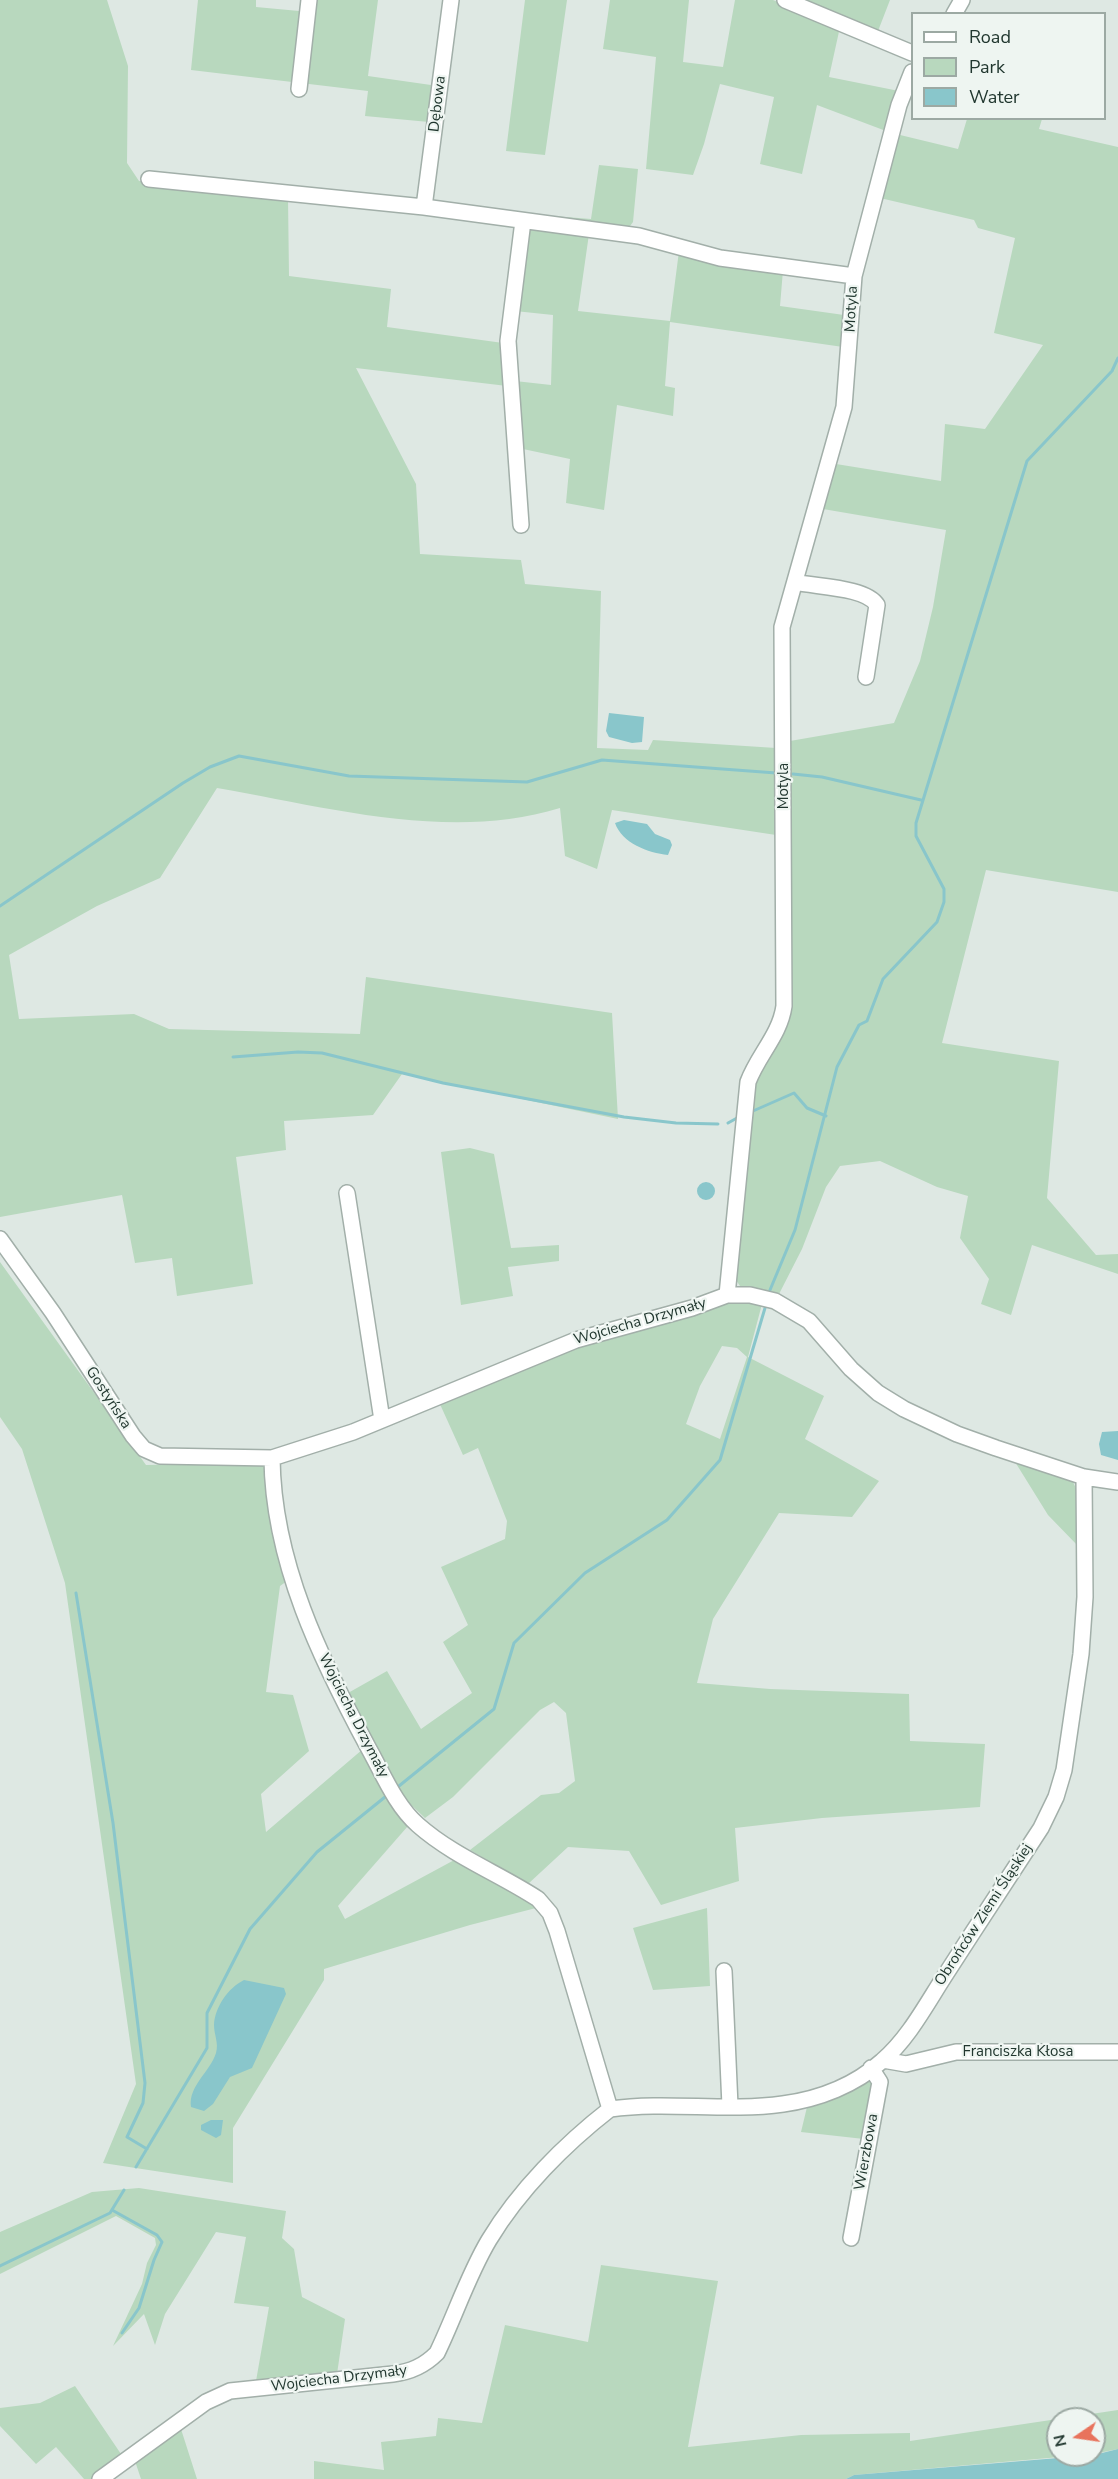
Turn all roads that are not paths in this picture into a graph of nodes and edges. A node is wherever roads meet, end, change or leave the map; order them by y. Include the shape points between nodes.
1 (309, 0) edge
2 (451, 0) edge
3 (785, 0) edge
4 (911, 53) edge
5 (911, 75) edge
6 (299, 89) dead end
7 (149, 179) dead end
8 (424, 207) junction
9 (524, 221) junction
10 (854, 276) junction
11 (521, 525) dead end
12 (795, 582) junction
13 (866, 678) dead end
14 (347, 1193) dead end
15 (0, 1239) edge
16 (727, 1295) junction
17 (382, 1420) junction
18 (272, 1458) junction
19 (1084, 1477) junction
20 (1118, 1482) edge
21 (724, 1971) dead end
22 (1118, 2052) edge
23 (877, 2064) junction
24 (729, 2106) junction
25 (610, 2109) junction
26 (851, 2238) dead end
27 (100, 2479) edge

1 - 6 street
2 - 8 street, Dębowa
3 - 4 street
5 - 10 street, Motyla via 899,105
7 - 8 street, Motyla
8 - 9 street, Motyla
9 - 10 street, Motyla via 639,236 720,258
9 - 11 street via 508,341
10 - 12 street, Motyla via 844,407
12 - 13 street via 856,592 874,600 877,605
12 - 16 street, Motyla via 782,627 784,1006 782,1022 748,1082
14 - 17 street
15 - 18 street, Gostyńska via 144,1449 160,1456
16 - 17 street, Wojciecha Drzymały via 576,1340
16 - 19 street, Wojciecha Drzymały via 750,1294 798,1313 824,1335 851,1369 904,1409 957,1434
17 - 18 street, Wojciecha Drzymały
18 - 25 street, Wojciecha Drzymały via 279,1528 299,1597 330,1677 395,1796 418,1825 538,1899 550,1913
19 - 20 street, Wojciecha Drzymały
19 - 23 street, Obrońców Ziemi Śląskiej via 1085,1597 1081,1654 1064,1770 1056,1797 1041,1828 912,2026
21 - 24 street
22 - 23 street, Franciszka Kłosa via 956,2052 906,2064
23 - 24 street, Obrońców Ziemi Śląskiej via 848,2085 817,2097 784,2104
23 - 26 street, Wierzbowa via 879,2082
24 - 25 street, Obrońców Ziemi Śląskiej
25 - 27 street, Wojciecha Drzymały via 564,2149 489,2239 437,2353 428,2363 393,2374 223,2393

